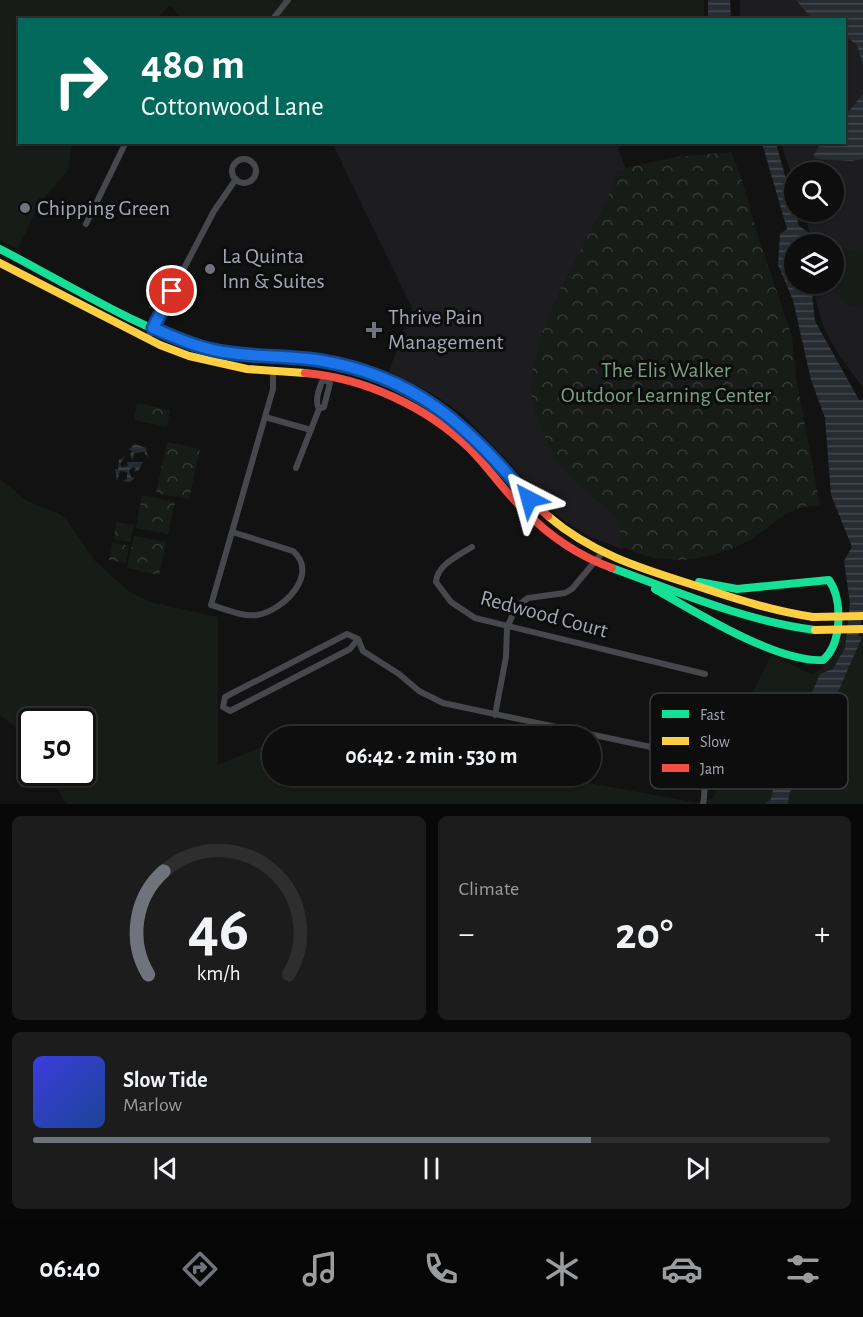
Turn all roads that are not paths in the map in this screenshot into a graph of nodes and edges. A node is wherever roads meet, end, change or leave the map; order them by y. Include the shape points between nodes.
1 (288, 0) edge
2 (274, 18) edge
3 (125, 144) edge
4 (236, 179) dead end
5 (86, 224) dead end
6 (0, 249) edge
7 (0, 263) edge
8 (153, 328) junction
9 (147, 339) junction
10 (273, 370) junction
11 (325, 377) junction
12 (380, 378) junction
13 (376, 389) junction
14 (265, 417) junction
15 (311, 430) junction
16 (296, 468) dead end
17 (232, 532) junction
18 (472, 548) dead end
19 (602, 553) junction
20 (596, 562) junction
21 (675, 578) junction
22 (639, 579) junction
23 (863, 616) edge
24 (507, 628) junction
25 (863, 629) edge
26 (358, 639) junction
27 (705, 674) dead end
28 (495, 715) junction
29 (650, 747) edge
30 (706, 789) edge
31 (704, 804) edge

1 - 2 street
3 - 5 street
4 - 8 street via 218,204
6 - 8 main road
7 - 9 main road
8 - 9 street
8 - 12 main road via 212,350 317,360
9 - 10 main road via 215,363
10 - 11 main road
10 - 14 street via 273,388
11 - 13 main road
11 - 15 street
12 - 13 main road
12 - 19 main road via 431,401 497,459 543,512
13 - 20 main road via 416,408 453,433 524,511 568,546
14 - 15 street
14 - 17 street
15 - 16 street
17 - 17 street via 211,605 251,615 286,603 296,588 302,565 300,557 294,551
18 - 24 street, Redwood Court via 443,568 436,582 451,602 475,618
19 - 20 street
19 - 21 main road
20 - 22 main road
20 - 24 street via 565,593 522,602
21 - 22 main road via 737,589 829,580 835,589 833,650 819,662 808,662 732,629
21 - 23 main road, bridge via 774,611 813,617
22 - 25 main road, bridge via 760,620 815,630
24 - 27 street, Redwood Court
24 - 28 street
26 - 26 street via 347,634 225,697 223,707 230,711 350,649
26 - 28 street via 363,651 419,691 443,703
28 - 29 street
30 - 31 street

